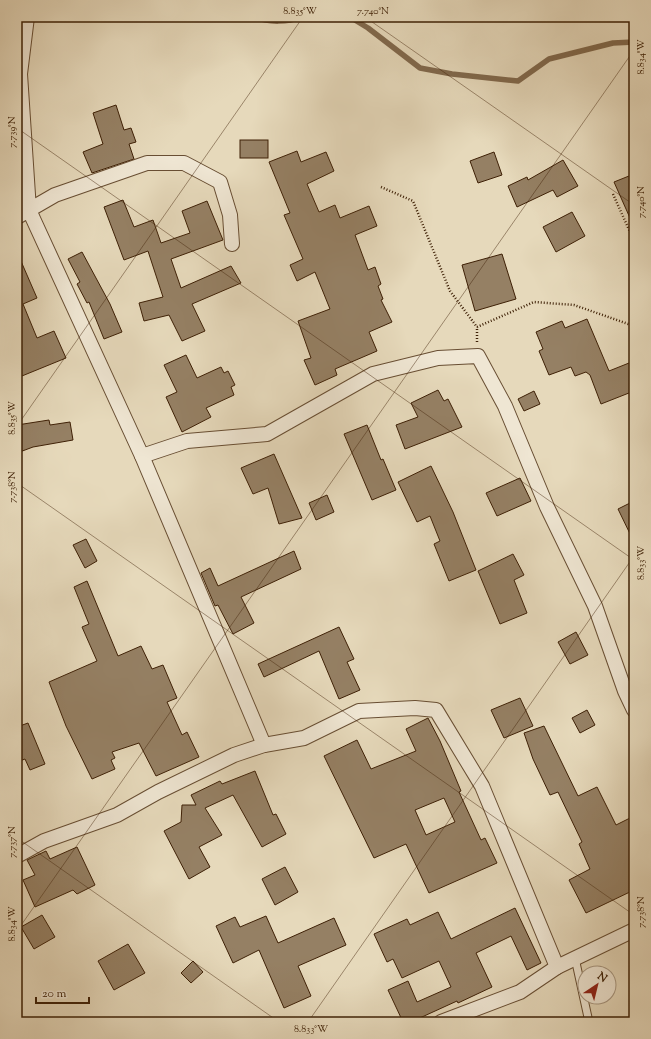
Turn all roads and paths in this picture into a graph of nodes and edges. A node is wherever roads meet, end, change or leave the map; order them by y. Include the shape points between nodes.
1 (27, 19) edge
2 (381, 187) dead end
3 (613, 194) dead end
4 (29, 210) junction
5 (17, 217) edge
6 (232, 244) dead end
7 (634, 256) edge
8 (634, 326) edge
9 (477, 327) junction
10 (478, 356) junction
11 (142, 456) junction
12 (634, 710) edge
13 (264, 745) junction
14 (17, 856) edge
15 (634, 930) edge
16 (575, 958) junction
17 (557, 967) junction
18 (441, 1022) edge
19 (589, 1022) edge

1 - 4 street via 20,74
2 - 9 path via 413,201 450,292
3 - 7 path via 630,232
4 - 5 street
4 - 6 street via 55,195 147,163 184,164 220,182 230,215
4 - 11 street
8 - 9 path via 574,305 534,302
9 - 10 path
10 - 11 street via 438,358 373,374 267,434 187,441
10 - 12 street via 504,406 547,507 595,606
11 - 13 street
13 - 14 street via 234,755 117,815 44,841
13 - 17 street via 304,738 359,711 414,708 436,710 482,786
15 - 16 street
16 - 17 street
16 - 19 lane
17 - 18 street via 520,992

